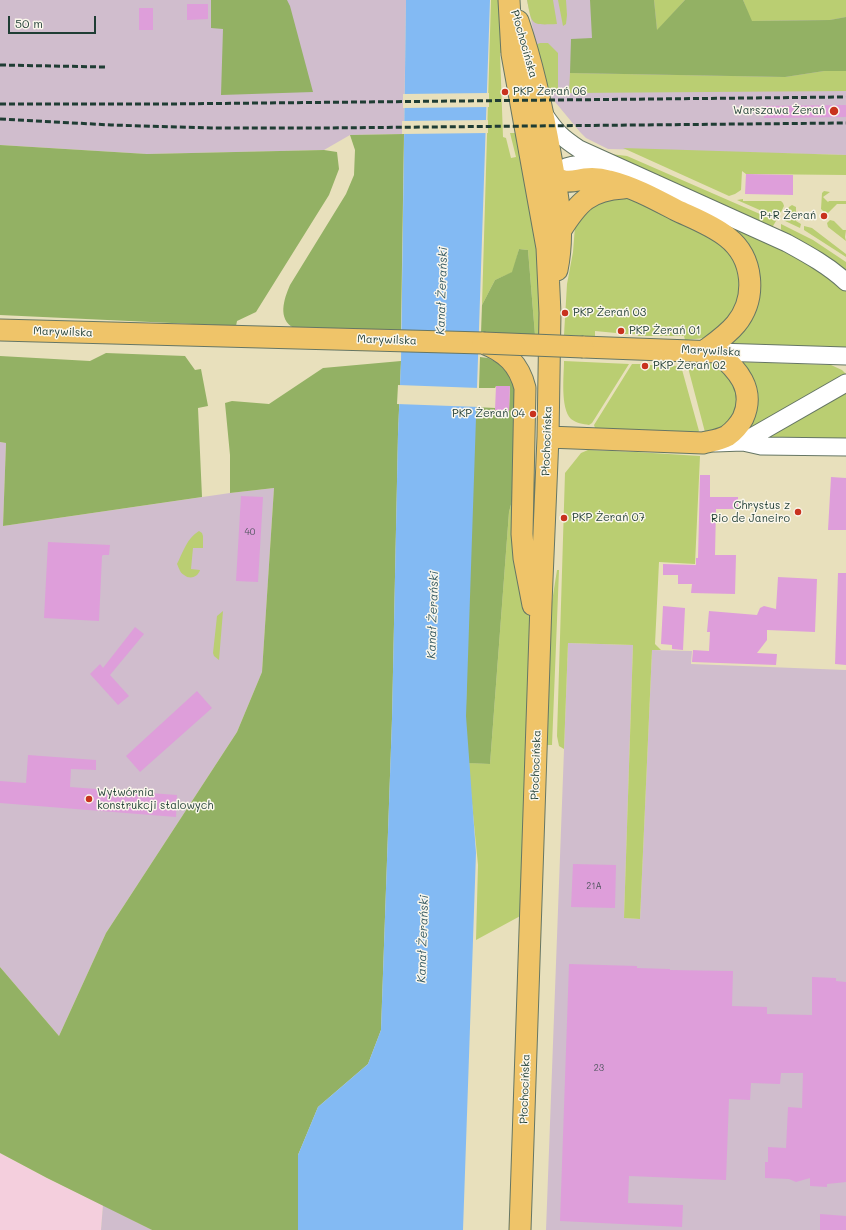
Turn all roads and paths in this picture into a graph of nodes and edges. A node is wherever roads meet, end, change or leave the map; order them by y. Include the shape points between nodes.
1 (510, 0) edge
2 (544, 114) junction
3 (528, 142) junction
4 (619, 168) junction
5 (555, 177) junction
6 (628, 188) junction
7 (538, 206) junction
8 (553, 233) junction
9 (846, 282) edge
10 (0, 330) edge
11 (483, 343) junction
12 (710, 352) junction
13 (846, 356) edge
14 (846, 383) edge
15 (548, 437) junction
16 (743, 442) junction
17 (703, 443) junction
18 (846, 447) edge
19 (540, 641) junction
20 (520, 1230) edge

1 - 2 main road, Płochocińska
1 - 3 main road, Płochocińska via 512,54
2 - 4 street via 554,130 564,139
2 - 5 main road, Płochocińska
3 - 5 main road via 539,166
3 - 7 main road, Płochocińska
4 - 5 street via 590,164 568,166 560,170
4 - 9 street via 793,247
5 - 6 main road via 571,181 608,180
5 - 7 street
5 - 8 main road, Płochocińska via 559,202
6 - 8 main road via 606,190 589,197
6 - 12 main road via 715,229 728,237 743,256 750,286 746,307 736,324
7 - 8 main road, Płochocińska
8 - 15 main road, Płochocińska via 560,257 550,300
10 - 11 main road, Marywilska
11 - 12 main road, Marywilska, bridge
11 - 19 main road via 510,359 516,366 525,388 522,534 524,558
12 - 13 street, Marywilska
12 - 17 main road via 730,363 738,373 745,387 747,403 741,422 735,429 727,436
14 - 16 street
15 - 17 main road
15 - 19 main road, Płochocińska
16 - 17 street
16 - 18 street via 761,446
19 - 20 main road, Płochocińska

